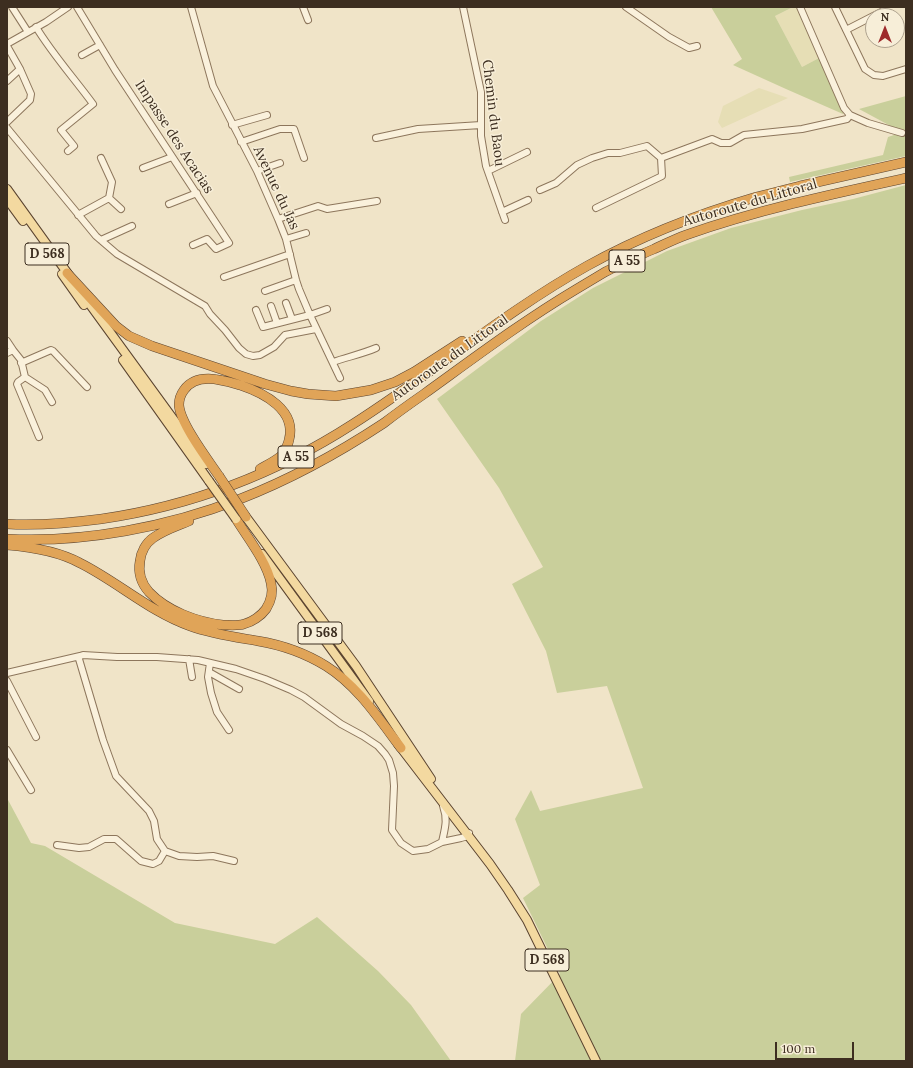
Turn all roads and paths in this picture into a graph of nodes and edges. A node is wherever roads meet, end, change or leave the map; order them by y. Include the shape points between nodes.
1 (12, 7) edge
2 (68, 7) edge
3 (77, 7) edge
4 (191, 7) edge
5 (303, 7) edge
6 (463, 7) edge
7 (626, 7) edge
8 (800, 7) edge
9 (835, 7) edge
10 (308, 20) dead end
11 (865, 20) edge
12 (36, 27) junction
13 (846, 30) junction
14 (28, 32) junction
15 (7, 45) edge
16 (100, 45) junction
17 (697, 46) dead end
18 (82, 55) dead end
19 (20, 69) junction
20 (906, 69) edge
21 (7, 81) edge
22 (267, 115) dead end
23 (850, 115) junction
24 (7, 122) edge
25 (232, 125) junction
26 (481, 125) junction
27 (7, 128) edge
28 (902, 132) dead end
29 (376, 138) dead end
30 (241, 142) junction
31 (68, 152) dead end
32 (527, 152) dead end
33 (172, 157) junction
34 (101, 158) dead end
35 (304, 158) dead end
36 (661, 158) junction
37 (906, 162) edge
38 (280, 163) dead end
39 (143, 168) dead end
40 (257, 171) junction
41 (488, 171) junction
42 (906, 178) edge
43 (7, 189) edge
44 (540, 190) dead end
45 (196, 193) junction
46 (109, 198) junction
47 (7, 199) edge
48 (528, 200) dead end
49 (377, 201) dead end
50 (169, 204) dead end
51 (596, 208) dead end
52 (121, 210) dead end
53 (502, 212) junction
54 (78, 215) junction
55 (278, 219) junction
56 (505, 220) dead end
57 (132, 226) dead end
58 (306, 233) dead end
59 (286, 239) junction
60 (100, 240) junction
61 (193, 245) dead end
62 (290, 254) junction
63 (67, 273) junction
64 (224, 277) dead end
65 (296, 280) junction
66 (265, 291) dead end
67 (545, 291) junction
68 (286, 303) dead end
69 (270, 306) dead end
70 (327, 309) dead end
71 (256, 310) dead end
72 (310, 315) junction
73 (292, 319) junction
74 (277, 323) junction
75 (316, 329) junction
76 (7, 341) edge
77 (376, 348) dead end
78 (10, 351) edge
79 (332, 362) junction
80 (21, 363) junction
81 (25, 377) junction
82 (340, 378) dead end
83 (88, 387) dead end
84 (52, 402) dead end
85 (384, 422) junction
86 (40, 437) dead end
87 (215, 478) junction
88 (236, 519) junction
89 (248, 519) joint
90 (90, 520) junction
91 (7, 524) edge
92 (7, 539) edge
93 (7, 545) edge
94 (80, 656) junction
95 (189, 659) junction
96 (210, 663) junction
97 (209, 672) junction
98 (7, 673) edge
99 (192, 677) dead end
100 (7, 681) edge
101 (239, 689) dead end
102 (229, 730) dead end
103 (36, 737) dead end
104 (401, 748) junction
105 (7, 750) edge
106 (31, 790) dead end
107 (442, 803) junction
108 (461, 823) junction
109 (446, 827) junction
110 (469, 834) junction
111 (442, 842) junction
112 (57, 845) dead end
113 (165, 851) junction
114 (234, 861) dead end
115 (596, 1061) edge

1 - 14 street
2 - 12 street
3 - 16 street, Impasse des Acacias
4 - 25 street, Avenue du Jas via 213,86
5 - 10 street
6 - 26 street, Chemin du Baou via 481,92
7 - 17 street via 689,48
8 - 23 street via 844,108
9 - 13 street
11 - 13 street
12 - 14 street
12 - 31 street via 60,63 93,104 61,130 74,146
13 - 20 street via 866,68 874,76
14 - 15 street
15 - 19 street
16 - 18 street
16 - 33 street, Impasse des Acacias
19 - 21 street
19 - 24 street via 31,97
22 - 25 street
23 - 28 street via 868,124
23 - 36 street via 846,119 802,129 744,135 730,144 712,139
25 - 30 street, Avenue du Jas
26 - 29 street via 418,129
26 - 41 street, Chemin du Baou
27 - 54 street
30 - 35 street via 280,130 294,129
30 - 40 street, Avenue du Jas
32 - 41 street
33 - 39 street
33 - 45 street, Impasse des Acacias
34 - 46 street via 112,182
36 - 44 street via 647,146 620,153 608,153 577,165 556,183
36 - 51 street via 662,176
37 - 67 highway, Autoroute du Littoral / A 55 via 759,196 705,213 624,246
38 - 40 street
40 - 55 street, Avenue du Jas
41 - 53 street, Chemin du Baou
42 - 85 highway, Autoroute du Littoral / A 55 via 829,194 736,219 683,236 604,272 506,335
43 - 63 main road, D 568
45 - 50 street
45 - 61 street, Impasse des Acacias via 229,243 216,249 206,239
46 - 52 street
46 - 54 street
47 - 87 main road, D 568
48 - 53 street
49 - 55 street via 327,209 318,206
53 - 56 street, Chemin du Baou
54 - 60 street
55 - 59 street, Avenue du Jas
57 - 60 street
58 - 59 street
59 - 62 street, Avenue du Jas
60 - 75 street via 117,254 205,306 246,354 260,355 274,347 285,335
62 - 64 street
62 - 65 street, Avenue du Jas
63 - 67 highway via 116,326 144,343 265,384 308,394 336,396 371,390 395,382
63 - 87 main road, D 568
65 - 66 street
65 - 72 street, Avenue du Jas
67 - 90 highway, Autoroute du Littoral / A 55 via 353,424 277,467 240,483 161,508
68 - 73 street
69 - 74 street
70 - 72 street
71 - 74 street via 263,327
72 - 73 street
72 - 75 street, Avenue du Jas
73 - 74 street
75 - 79 street, Avenue du Jas
76 - 78 street
77 - 79 street
78 - 80 street
79 - 82 street, Avenue du Jas
80 - 81 street
80 - 83 street via 51,350
81 - 84 street via 45,390
81 - 86 street via 17,384
85 - 88 highway via 341,452 283,485 244,502 188,521 152,538 140,557 139,570 148,591 170,608 213,624 243,625 263,613 272,592 270,575
85 - 92 highway, Autoroute du Littoral / A 55 via 282,481 240,500 191,516 145,528 110,533 49,539
87 - 88 main road, D 568, bridge
87 - 89 highway, bridge
87 - 90 highway via 189,430 179,404 182,392 187,386 203,379 225,381 249,388 277,403 290,423 291,434 288,445 281,455 253,473 208,491
88 - 104 main road, D 568 via 364,693
89 - 108 main road, D 568 via 356,666
90 - 91 highway, Autoroute du Littoral / A 55
93 - 104 highway via 46,551 79,562 146,605 189,626 286,647 307,656 340,676 361,696
94 - 95 street
94 - 98 street
94 - 113 street via 103,740 116,776 149,811 154,821 157,839
95 - 96 street
95 - 99 street
96 - 97 street
96 - 111 street via 236,669 291,690 378,746 389,760 393,772 392,830 400,842 413,850 428,849
97 - 101 street
97 - 102 street via 211,693 217,712
100 - 103 street
104 - 107 main road, D 568
105 - 106 street
107 - 108 main road, D 568
107 - 109 street via 446,814
108 - 109 street via 450,823
108 - 110 main road, D 568
109 - 111 street
110 - 111 street
110 - 115 main road, D 568 via 475,838 527,920
112 - 113 street via 89,847 104,839 116,839 141,861 153,864 159,861
113 - 114 street via 179,856 213,856

